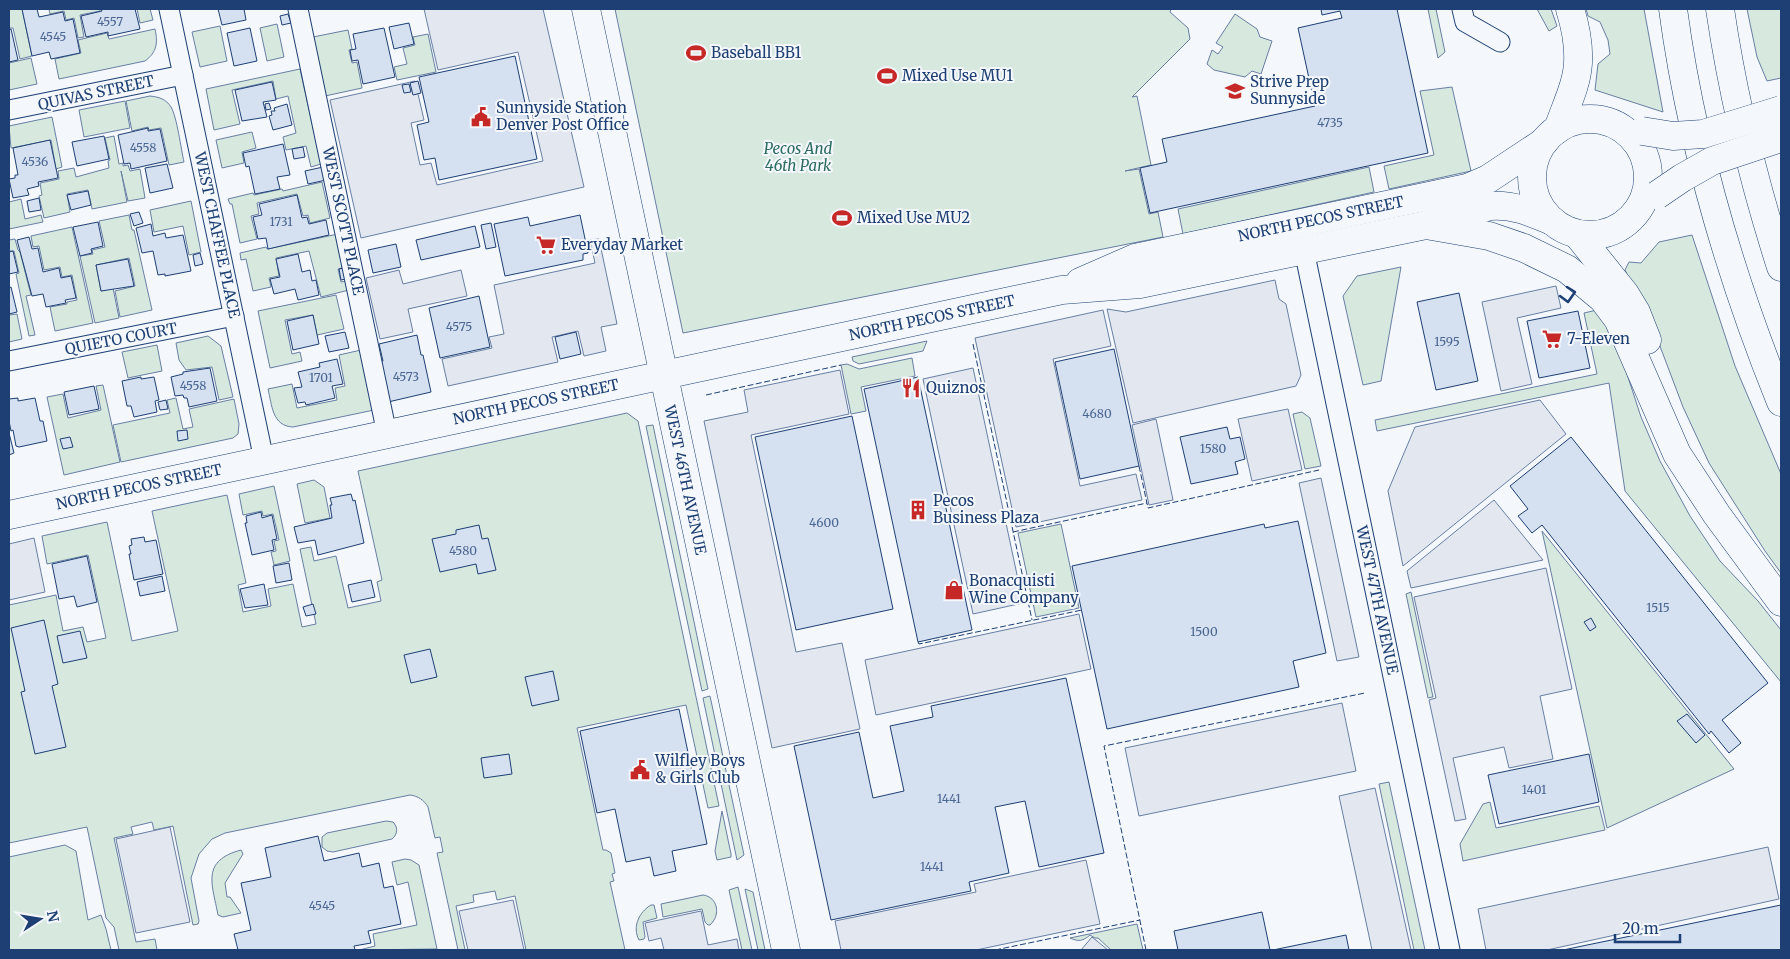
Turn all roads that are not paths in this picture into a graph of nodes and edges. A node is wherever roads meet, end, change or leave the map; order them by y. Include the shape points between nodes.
1 (169, 9) edge
2 (298, 9) edge
3 (586, 9) edge
4 (1462, 9) edge
5 (1570, 9) edge
6 (1673, 9) edge
7 (1720, 9) edge
8 (1500, 42) dead end
9 (183, 75) junction
10 (9, 110) edge
11 (1781, 110) edge
12 (1613, 124) junction
13 (1551, 136) junction
14 (1781, 138) edge
15 (1342, 214) junction
16 (1633, 216) junction
17 (1552, 221) junction
18 (1426, 225) junction
19 (1577, 234) junction
20 (1304, 250) junction
21 (1781, 267) edge
22 (1062, 290) junction
23 (234, 316) junction
24 (9, 361) edge
25 (663, 375) junction
26 (1781, 402) edge
27 (387, 434) junction
28 (264, 460) junction
29 (1710, 504) junction
30 (9, 515) edge
31 (1781, 602) edge
32 (786, 950) edge
33 (1450, 950) edge

1 - 9 street, WEST CHAFFEE PLACE
2 - 27 street, WEST SCOTT PLACE
3 - 25 main road, WEST 46TH AVENUE
4 - 8 street via 1465,22
5 - 13 main road via 1578,63 1574,86
6 - 26 main road via 1697,141 1731,264
7 - 21 main road via 1752,171
9 - 10 street, QUIVAS STREET
9 - 23 street, WEST CHAFFEE PLACE
11 - 12 main road, bridge via 1703,134 1673,136
12 - 13 main road via 1585,120 1566,124
12 - 16 main road via 1635,142 1647,167 1645,196
13 - 15 main road, NORTH PECOS STREET via 1488,179 1467,188
13 - 17 main road via 1535,158 1532,184 1540,208
14 - 16 main road, bridge via 1712,161 1657,195
15 - 20 main road
15 - 22 main road, NORTH PECOS STREET via 1134,258
16 - 19 main road via 1612,231 1595,235
17 - 18 main road, NORTH PECOS STREET via 1521,208 1499,205
17 - 19 main road
18 - 20 main road, NORTH PECOS STREET
18 - 29 main road via 1488,236 1524,248 1567,269 1603,299 1618,319 1677,454
19 - 29 main road via 1636,312
20 - 22 main road, NORTH PECOS STREET via 1140,284
20 - 33 street, WEST 47TH AVENUE
22 - 25 main road, NORTH PECOS STREET
23 - 24 street, QUIETO COURT
23 - 28 street, WEST CHAFFEE PLACE
25 - 27 main road, NORTH PECOS STREET
25 - 32 main road, WEST 46TH AVENUE
27 - 28 main road, NORTH PECOS STREET
28 - 30 main road, NORTH PECOS STREET
29 - 31 main road

